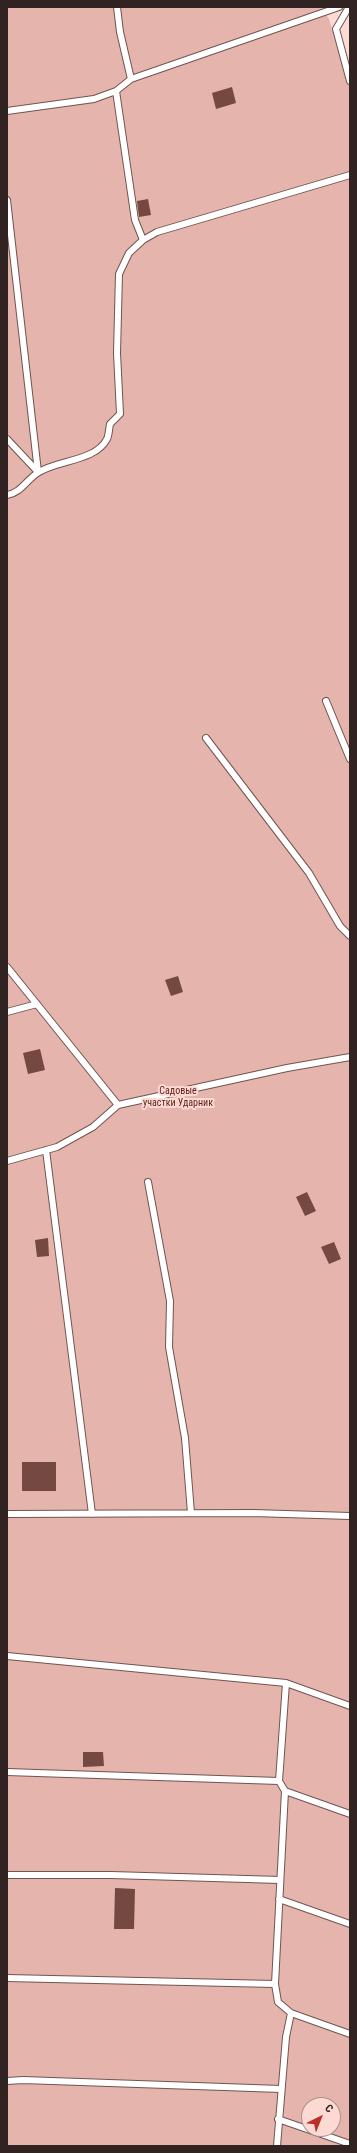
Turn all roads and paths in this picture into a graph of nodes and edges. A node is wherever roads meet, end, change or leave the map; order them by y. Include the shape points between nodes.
1 (116, 7) edge
2 (339, 7) edge
3 (349, 7) edge
4 (131, 79) junction
5 (350, 81) edge
6 (116, 91) junction
7 (7, 111) edge
8 (350, 175) edge
9 (7, 200) edge
10 (143, 240) junction
11 (7, 439) edge
12 (38, 472) junction
13 (7, 495) edge
14 (326, 701) dead end
15 (206, 738) dead end
16 (350, 759) edge
17 (350, 936) edge
18 (7, 967) edge
19 (37, 1004) junction
20 (7, 1012) edge
21 (350, 1057) edge
22 (118, 1105) junction
23 (46, 1150) junction
24 (7, 1161) edge
25 (148, 1182) dead end
26 (7, 1514) edge
27 (92, 1514) junction
28 (191, 1514) junction
29 (350, 1516) edge
30 (7, 1656) edge
31 (286, 1683) junction
32 (350, 1706) edge
33 (7, 1772) edge
34 (279, 1782) junction
35 (285, 1791) junction
36 (350, 1814) edge
37 (7, 1875) edge
38 (280, 1880) junction
39 (279, 1899) junction
40 (350, 1924) edge
41 (7, 1978) edge
42 (275, 1984) junction
43 (291, 2013) junction
44 (350, 2034) edge
45 (7, 2081) edge
46 (281, 2089) junction
47 (278, 2119) junction
48 (350, 2144) edge
49 (277, 2146) edge

1 - 4 lane
2 - 4 lane
3 - 5 lane via 336,29
4 - 6 lane
6 - 7 lane via 94,99
6 - 10 lane via 135,220
8 - 10 lane via 157,232
9 - 12 lane
10 - 12 lane via 129,253 119,274 117,353 120,414 110,424 107,439 93,454 62,462
11 - 12 lane
12 - 13 lane via 13,494
14 - 16 lane
15 - 17 lane via 309,873 340,926
18 - 19 lane
19 - 20 lane
19 - 22 lane
21 - 22 lane
22 - 23 lane via 93,1127 57,1147
23 - 24 lane
23 - 27 lane
25 - 28 lane via 170,1301 169,1347 185,1438
26 - 27 lane
27 - 28 lane
28 - 29 lane
30 - 31 lane
31 - 32 lane
31 - 34 lane
33 - 34 lane
34 - 35 lane
35 - 36 lane
35 - 38 lane
37 - 38 lane
38 - 39 lane
39 - 40 lane
39 - 42 lane
41 - 42 lane
42 - 43 lane via 278,2002
43 - 44 lane
43 - 46 lane
45 - 46 lane
46 - 47 lane
47 - 48 lane
47 - 49 lane

